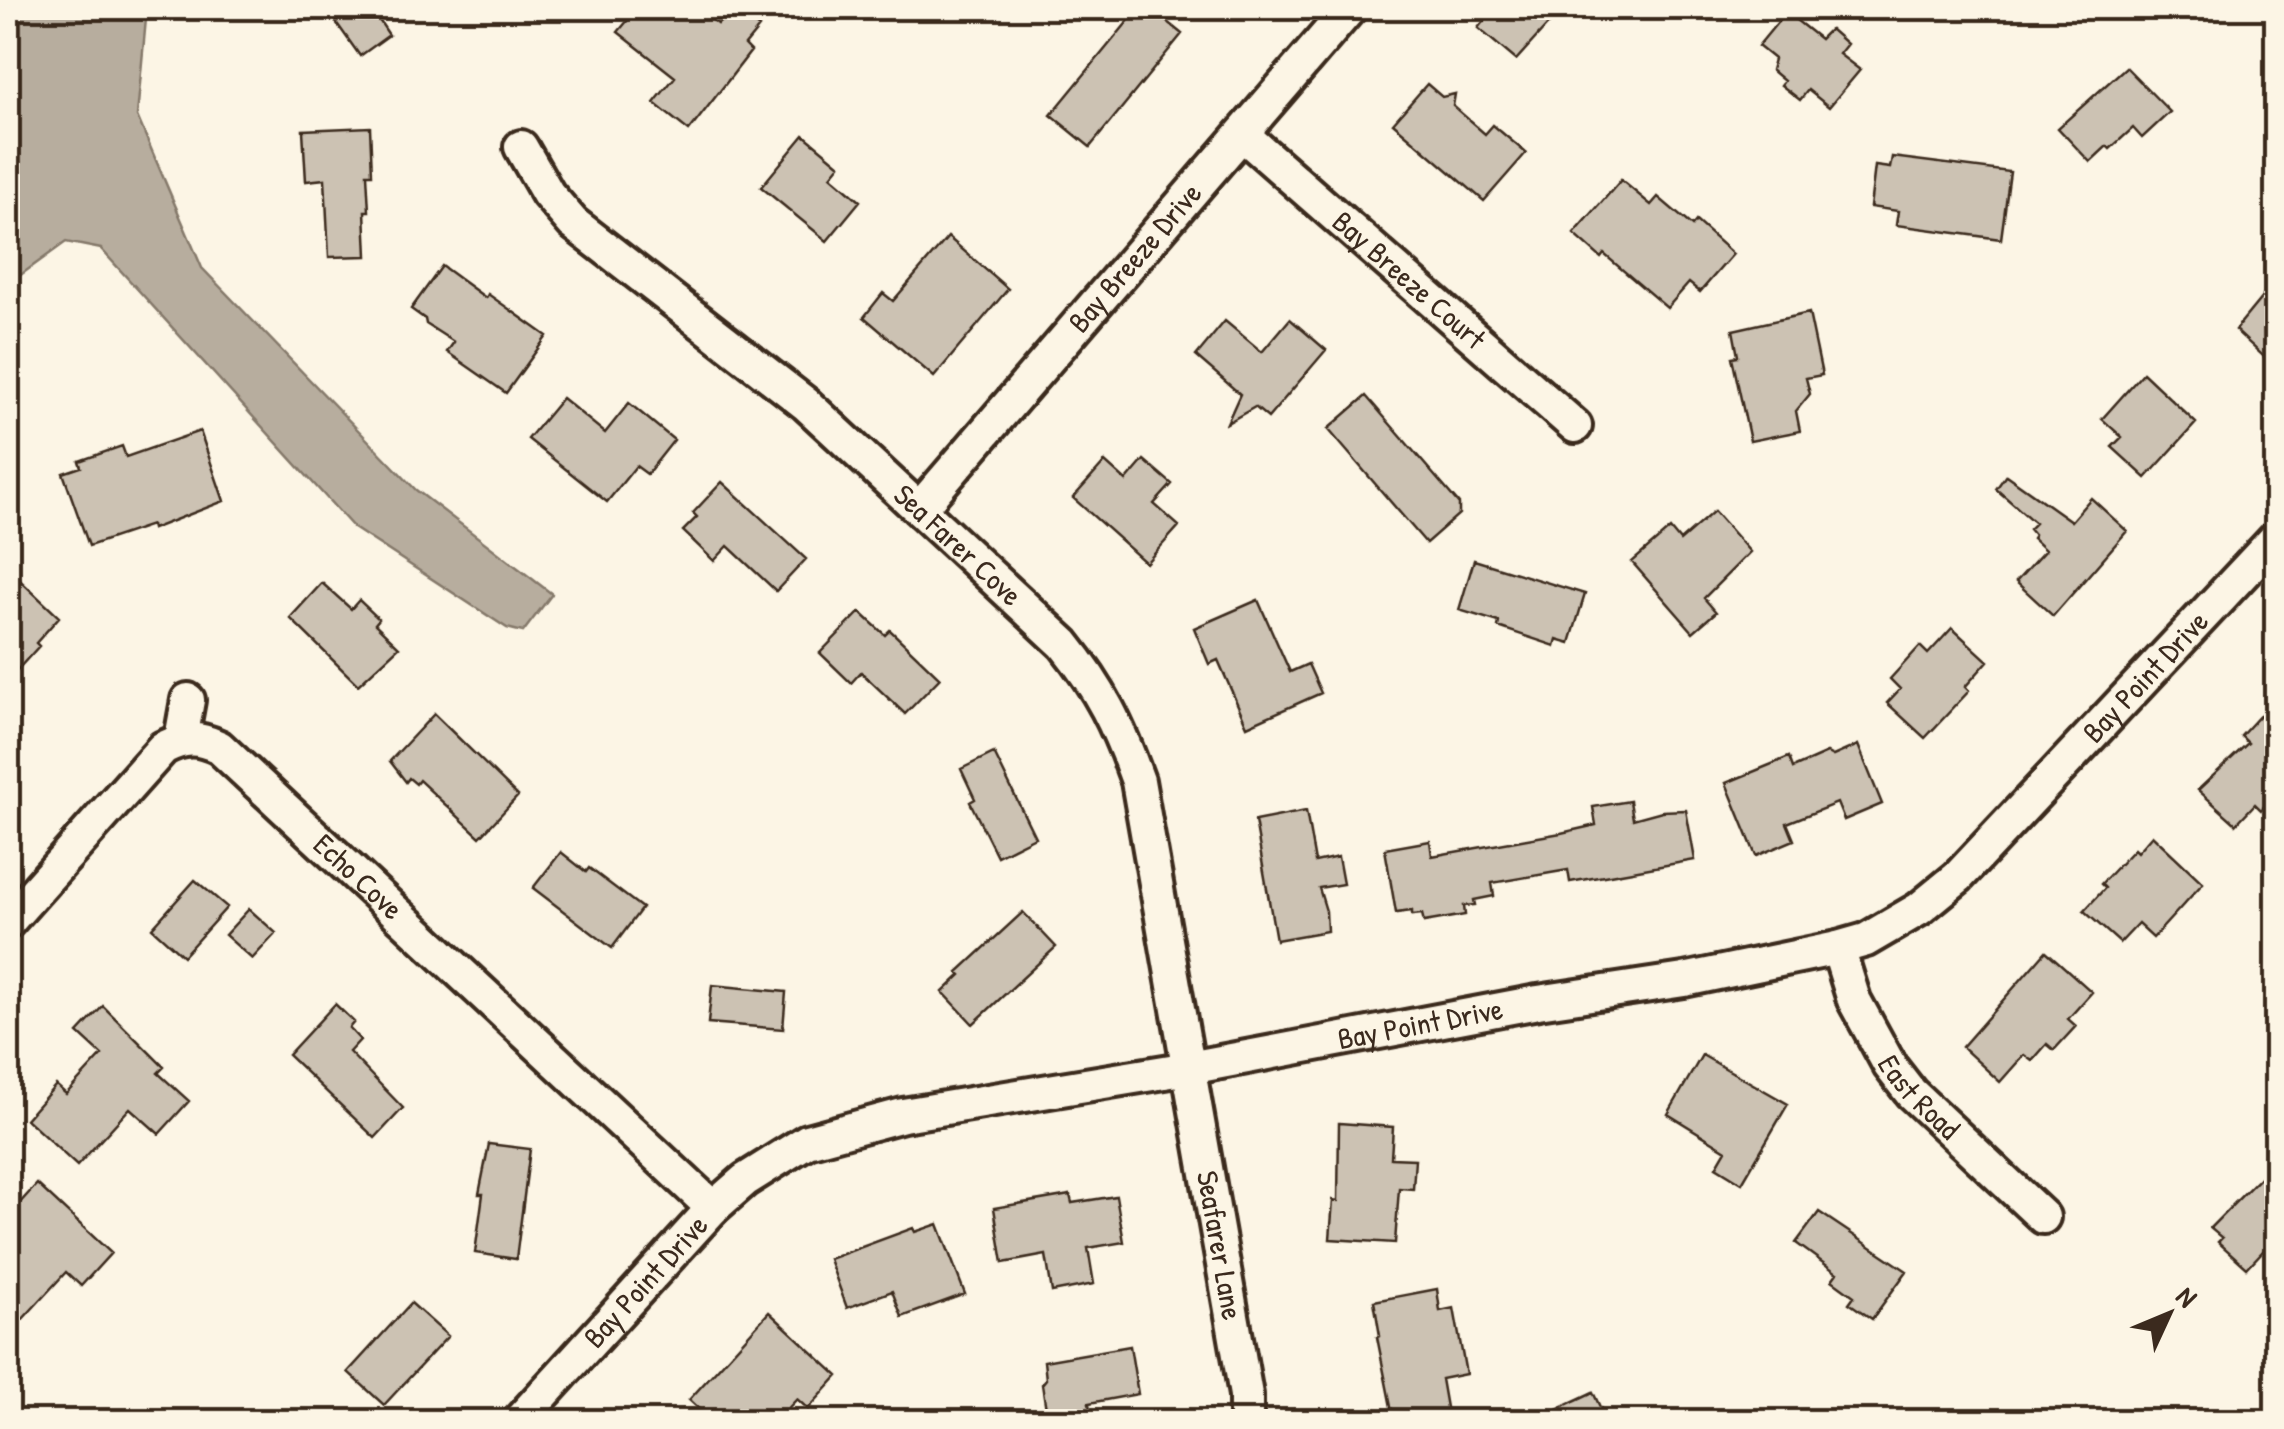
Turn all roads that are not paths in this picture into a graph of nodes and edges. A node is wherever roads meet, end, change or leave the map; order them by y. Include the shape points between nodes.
1 (1350, 8) edge
2 (1242, 134) junction
3 (522, 146) dead end
4 (1574, 426) dead end
5 (920, 508) junction
6 (2276, 538) edge
7 (188, 700) dead end
8 (181, 739) junction
9 (8, 922) edge
10 (1838, 948) junction
11 (1189, 1068) junction
12 (713, 1208) junction
13 (2043, 1217) dead end
14 (518, 1422) edge
15 (1246, 1422) edge

1 - 2 street, Bay Breeze Drive
2 - 4 street, Bay Breeze Court
2 - 5 street, Bay Breeze Drive
3 - 5 street, Sea Farer Cove via 548,194 574,223 792,393
5 - 11 street, Sea Farer Cove via 1064,644 1117,724 1138,781
6 - 10 street, Bay Point Drive via 1958,877 1919,909
7 - 8 street
8 - 9 street via 164,748
8 - 12 street, Echo Cove via 220,746
10 - 11 street, Bay Point Drive
10 - 13 street, East Road via 1854,1000 1911,1094
11 - 12 street, Bay Point Drive via 903,1115 807,1140
11 - 15 street, Seafarer Lane
12 - 14 street, Bay Point Drive

